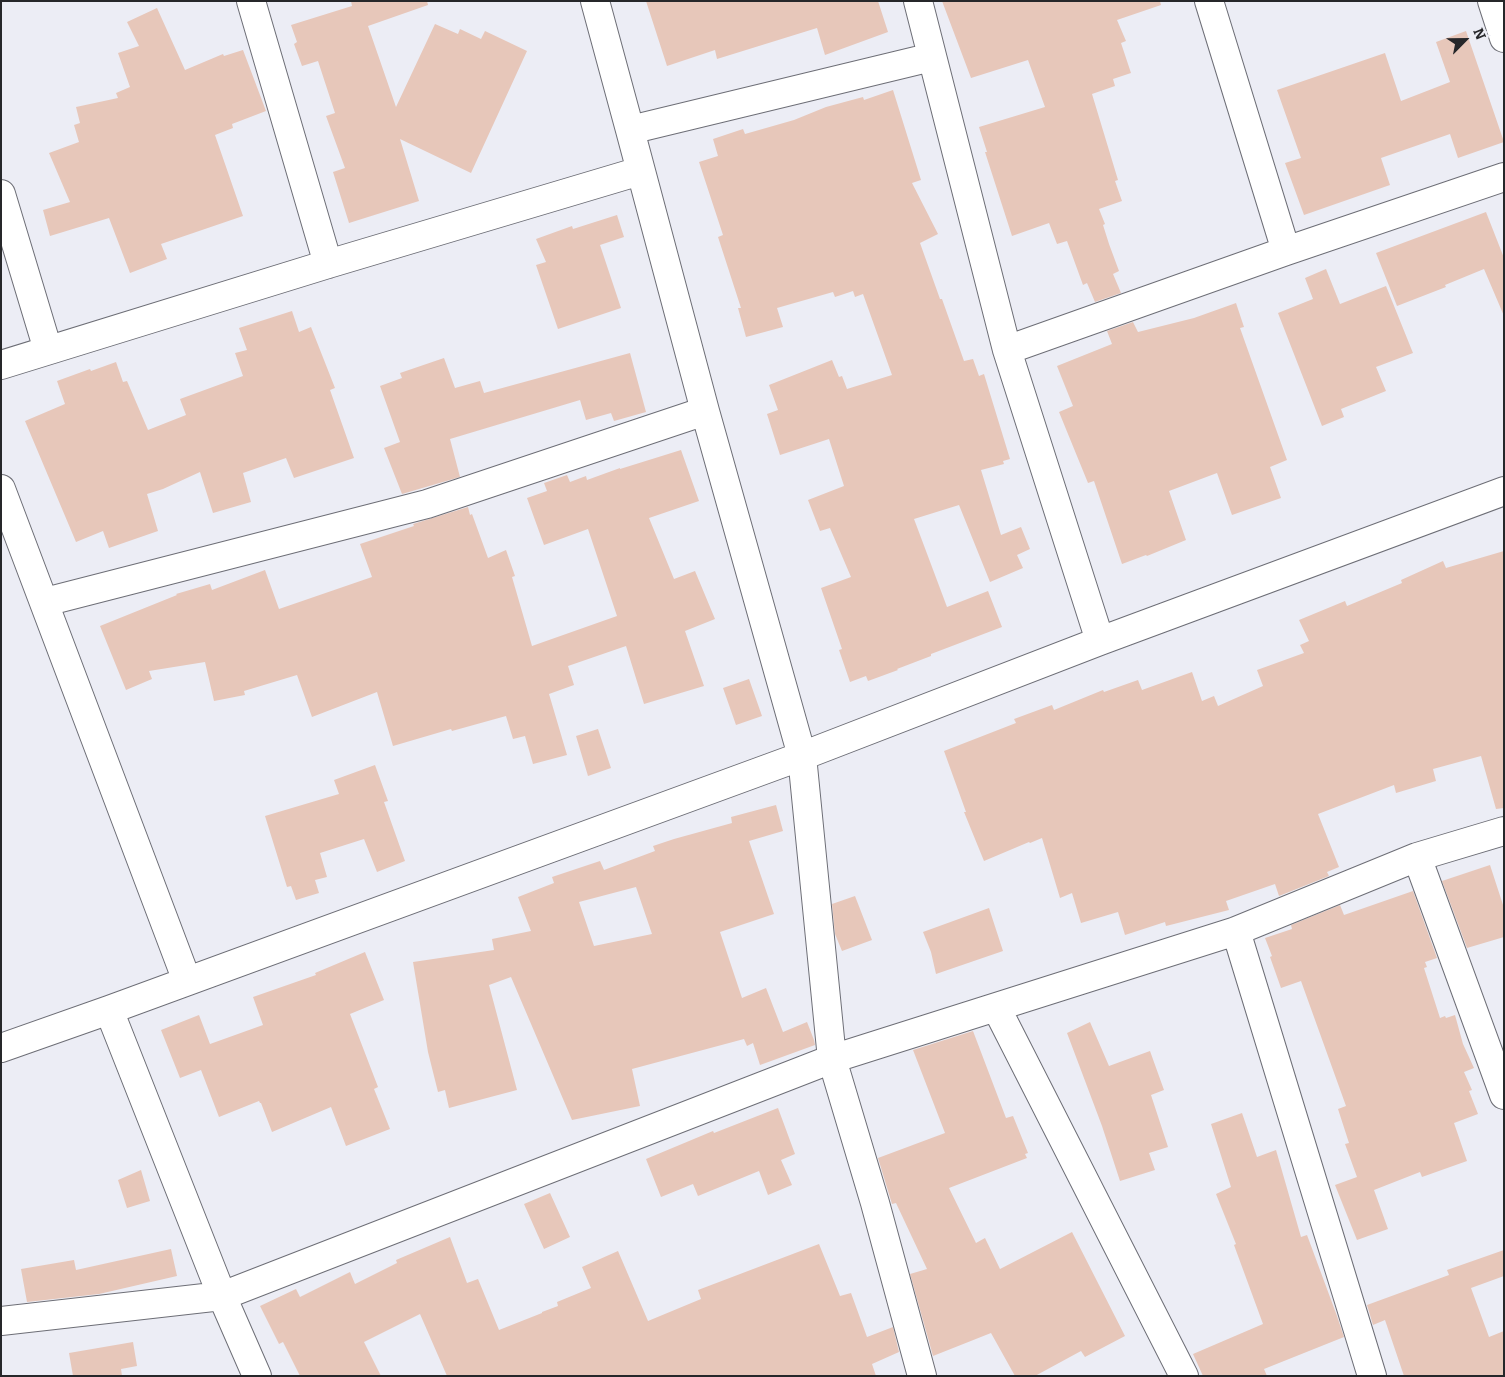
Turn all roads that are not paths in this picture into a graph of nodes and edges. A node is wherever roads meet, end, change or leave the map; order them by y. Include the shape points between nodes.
1 (595, 1) edge
2 (918, 1) edge
3 (1209, 1) edge
4 (1492, 1) edge
5 (258, 3) edge
6 (1504, 38) edge
7 (932, 57) junction
8 (630, 130) junction
9 (640, 171) junction
10 (1504, 177) edge
11 (1, 194) edge
12 (1286, 251) junction
13 (328, 264) junction
14 (48, 350) junction
15 (1007, 350) junction
16 (1, 365) edge
17 (705, 411) junction
18 (1, 489) edge
19 (1504, 491) edge
20 (45, 602) junction
21 (1100, 642) junction
22 (802, 756) junction
23 (1504, 832) edge
24 (1417, 857) junction
25 (1236, 930) junction
26 (187, 981) junction
27 (996, 1007) junction
28 (109, 1010) junction
29 (1, 1048) edge
30 (832, 1059) junction
31 (1504, 1096) edge
32 (222, 1296) junction
33 (1, 1321) edge
34 (257, 1376) edge
35 (922, 1376) edge
36 (1184, 1376) edge
37 (1372, 1376) edge

1 - 8 street
2 - 7 street
3 - 12 street
4 - 6 street
5 - 13 street
7 - 8 street
7 - 15 street
8 - 9 street
9 - 13 street
9 - 17 street
10 - 12 street
11 - 14 street
12 - 15 street
13 - 14 street
14 - 16 street
15 - 21 street
17 - 20 street via 427,504
17 - 22 street
18 - 20 street
19 - 21 street
20 - 26 street
21 - 22 street
22 - 26 street
22 - 30 street
23 - 24 street
24 - 25 street
24 - 31 street
25 - 27 street
25 - 37 street
26 - 28 street
27 - 30 street
27 - 36 street
28 - 29 street
28 - 32 street
30 - 32 street
30 - 35 street via 880,1218
32 - 33 street
32 - 34 street

